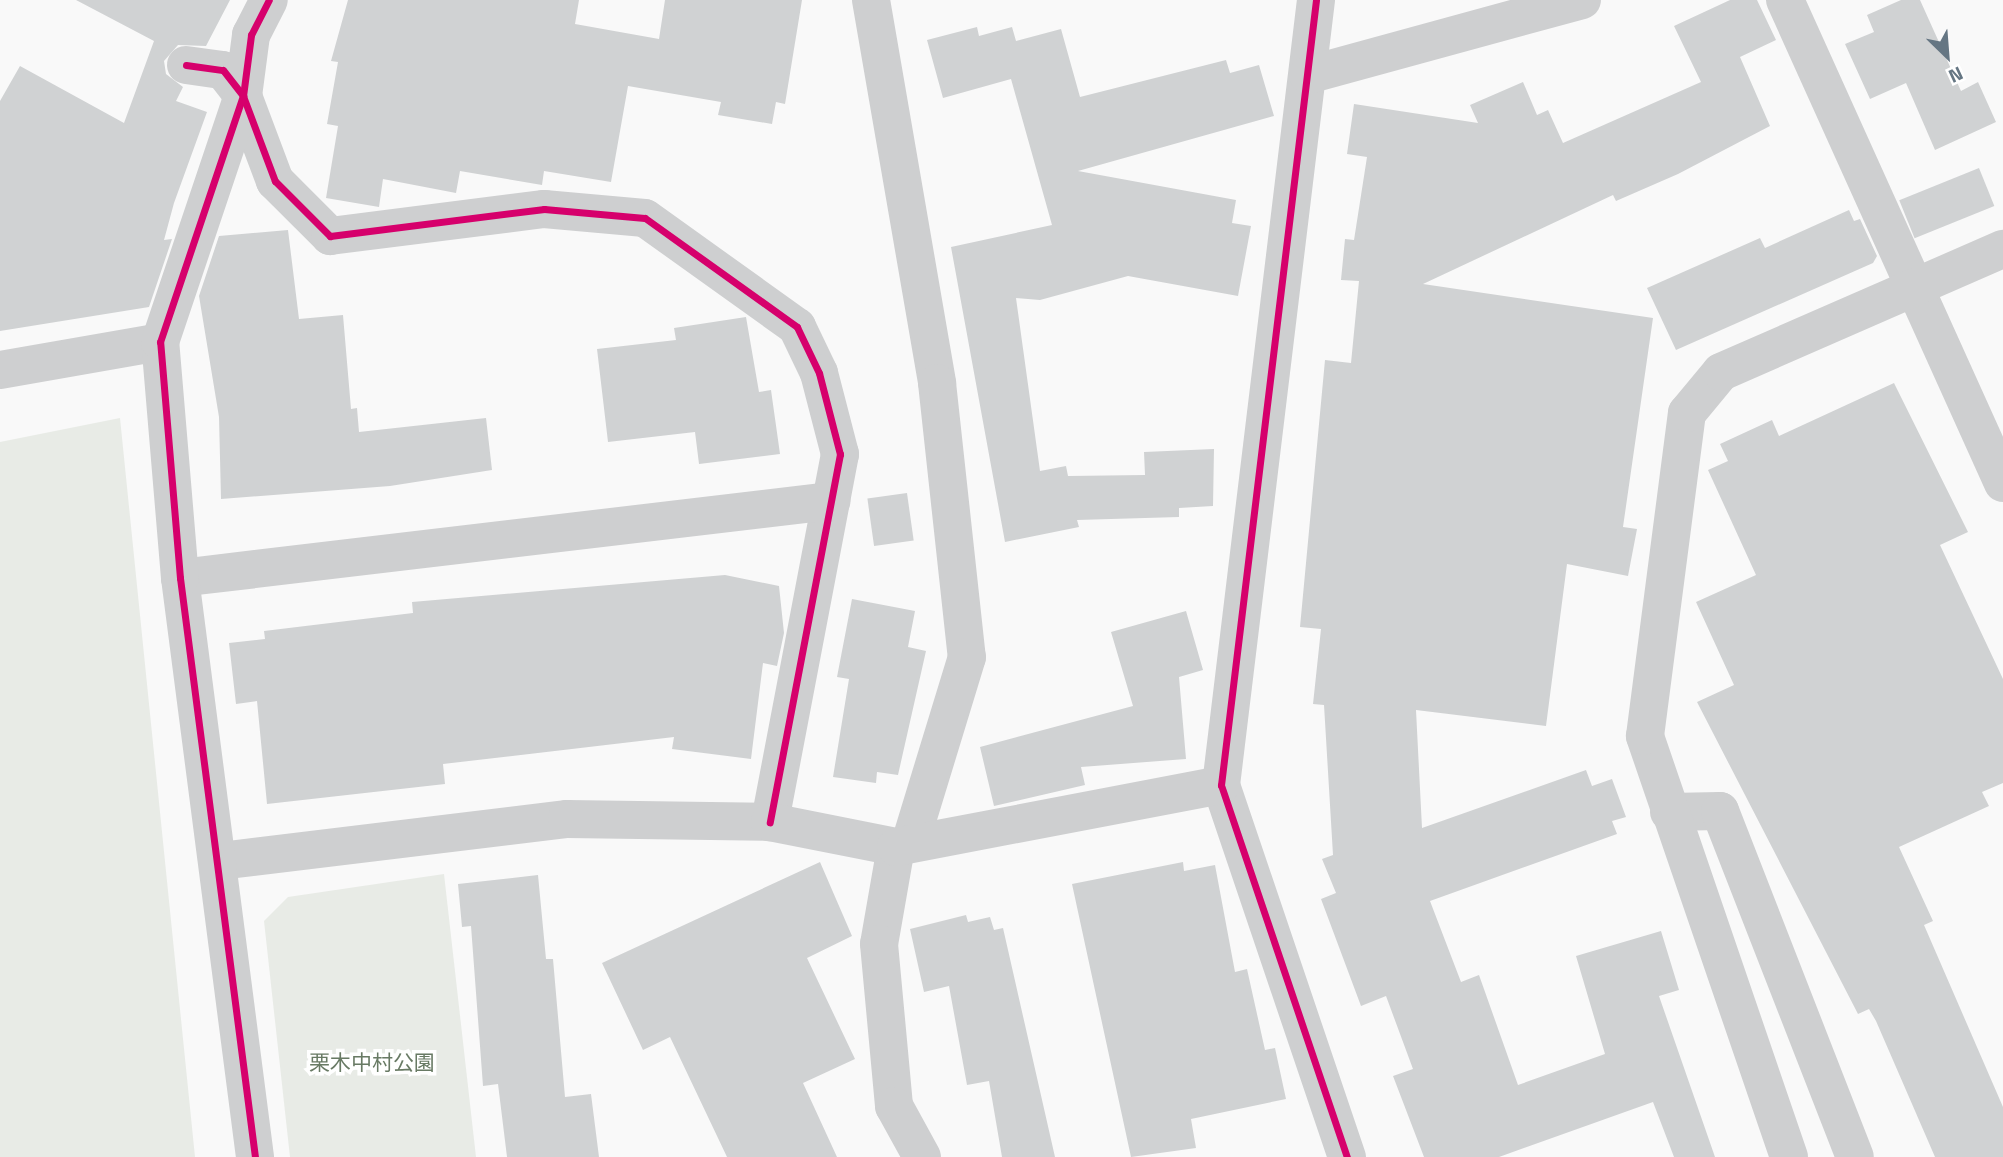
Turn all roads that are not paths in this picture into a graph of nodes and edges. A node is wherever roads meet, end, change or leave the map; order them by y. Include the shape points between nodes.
1 (269, 0) edge
2 (872, 0) edge
3 (1316, 0) edge
4 (1582, 0) edge
5 (1785, 0) edge
6 (186, 65) dead end
7 (1308, 75) junction
8 (243, 96) junction
9 (2003, 249) edge
10 (1916, 289) junction
11 (160, 342) junction
12 (0, 370) edge
13 (2003, 483) edge
14 (831, 501) junction
15 (180, 578) junction
16 (1221, 785) junction
17 (1669, 812) junction
18 (770, 822) junction
19 (903, 845) junction
20 (220, 861) junction
21 (255, 1157) edge
22 (922, 1157) edge
23 (1347, 1157) edge
24 (1788, 1157) edge
25 (1855, 1157) edge

1 - 8 street via 251,35
2 - 19 street via 937,383 967,657
3 - 7 street
4 - 7 street
5 - 10 street
6 - 8 street via 223,70
7 - 16 street
8 - 11 street
8 - 14 street via 275,181 330,236 544,209 645,218 797,327 819,373 840,454
9 - 10 street
10 - 13 street
10 - 17 street via 1721,372 1687,413 1645,736
11 - 12 street
11 - 15 street
14 - 15 street
14 - 18 street
15 - 20 street
16 - 19 street
16 - 23 street
17 - 24 street
17 - 25 street via 1720,811
18 - 19 street
18 - 20 street via 567,819
19 - 22 street via 879,944 894,1105
20 - 21 street

